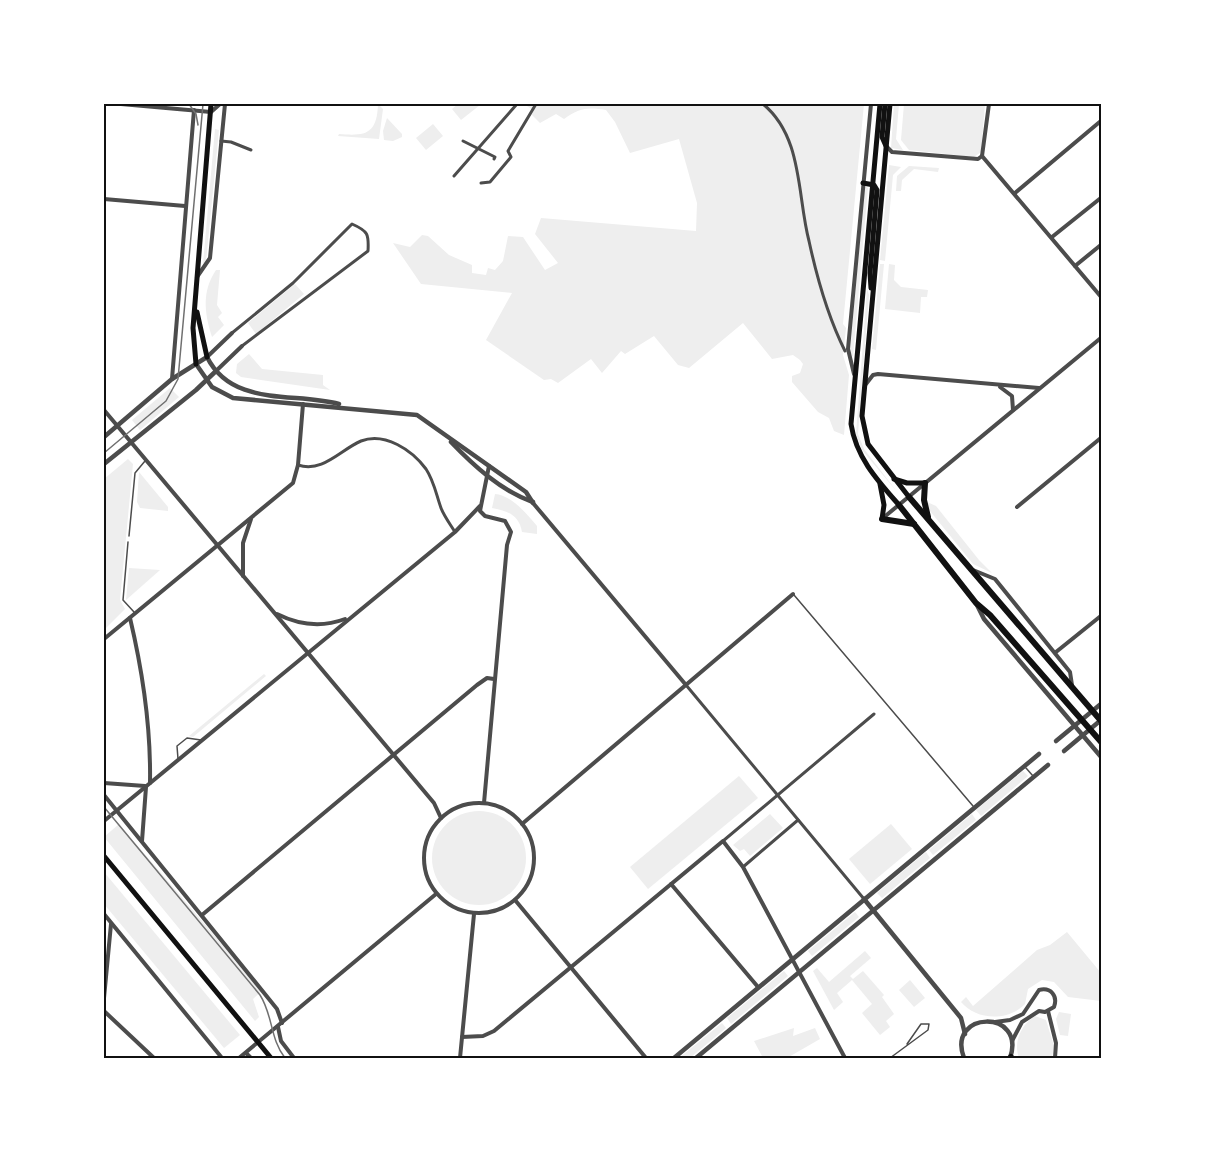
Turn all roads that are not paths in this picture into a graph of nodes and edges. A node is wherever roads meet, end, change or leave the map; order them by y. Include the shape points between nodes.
1 (122, 104) edge
2 (211, 104) edge
3 (220, 104) edge
4 (225, 104) edge
5 (517, 104) edge
6 (537, 104) edge
7 (763, 104) edge
8 (871, 104) edge
9 (880, 104) edge
10 (885, 104) edge
11 (890, 104) edge
12 (988, 104) edge
13 (194, 110) junction
14 (210, 112) junction
15 (1101, 120) edge
16 (221, 141) junction
17 (463, 141) dead end
18 (886, 146) junction
19 (479, 147) junction
20 (251, 150) dead end
21 (982, 156) junction
22 (494, 159) dead end
23 (454, 176) dead end
24 (481, 183) dead end
25 (863, 183) junction
26 (872, 184) junction
27 (1015, 193) junction
28 (1101, 197) edge
29 (104, 199) edge
30 (185, 206) junction
31 (1052, 237) junction
32 (1101, 244) edge
33 (1076, 266) junction
34 (197, 277) junction
35 (1101, 298) edge
36 (195, 299) junction
37 (872, 302) junction
38 (232, 333) joint
39 (1101, 337) edge
40 (242, 346) joint
41 (844, 351) dead end
42 (207, 357) junction
43 (196, 364) junction
44 (216, 371) junction
45 (172, 379) junction
46 (855, 380) junction
47 (206, 381) junction
48 (997, 385) junction
49 (864, 386) junction
50 (1040, 388) junction
51 (303, 404) junction
52 (348, 407) junction
53 (104, 410) edge
54 (1013, 410) junction
55 (117, 425) junction
56 (445, 435) junction
57 (104, 436) edge
58 (1101, 437) edge
59 (131, 442) junction
60 (146, 460) junction
61 (104, 464) edge
62 (298, 465) junction
63 (489, 466) junction
64 (487, 475) junction
65 (876, 478) junction
66 (893, 478) junction
67 (925, 483) junction
68 (909, 497) junction
69 (533, 502) junction
70 (899, 505) junction
71 (480, 506) junction
72 (1017, 507) dead end
73 (252, 518) junction
74 (882, 519) junction
75 (929, 520) junction
76 (914, 524) junction
77 (455, 532) junction
78 (129, 536) dead end
79 (128, 542) dead end
80 (218, 546) junction
81 (970, 569) junction
82 (243, 577) junction
83 (793, 594) joint
84 (976, 603) junction
85 (274, 612) junction
86 (135, 614) junction
87 (1101, 615) edge
88 (350, 617) junction
89 (130, 618) junction
90 (104, 639) edge
91 (307, 652) junction
92 (1056, 652) junction
93 (494, 679) junction
94 (686, 685) junction
95 (1072, 686) junction
96 (1101, 703) edge
97 (1092, 711) junction
98 (874, 714) dead end
99 (1082, 719) junction
100 (1101, 721) edge
101 (1075, 725) junction
102 (1090, 729) junction
103 (1083, 736) junction
104 (202, 740) junction
105 (1056, 741) dead end
106 (1101, 743) edge
107 (1064, 751) dead end
108 (393, 754) junction
109 (1039, 754) dead end
110 (1101, 758) edge
111 (178, 760) junction
112 (1048, 765) dead end
113 (1024, 767) junction
114 (1033, 777) junction
115 (104, 783) edge
116 (150, 783) junction
117 (146, 786) junction
118 (104, 795) edge
119 (778, 795) junction
120 (484, 803) junction
121 (974, 807) junction
122 (117, 811) junction
123 (441, 818) junction
124 (798, 820) junction
125 (104, 822) edge
126 (522, 824) junction
127 (142, 841) junction
128 (723, 841) junction
129 (104, 856) edge
130 (743, 867) junction
131 (671, 884) junction
132 (436, 894) junction
133 (864, 899) junction
134 (515, 900) junction
135 (874, 912) junction
136 (104, 914) edge
137 (474, 914) junction
138 (202, 915) junction
139 (111, 924) junction
140 (792, 959) junction
141 (569, 967) junction
142 (800, 974) junction
143 (758, 987) junction
144 (104, 998) edge
145 (1033, 1003) junction
146 (104, 1011) edge
147 (1039, 1011) junction
148 (1048, 1011) junction
149 (962, 1018) junction
150 (994, 1022) junction
151 (976, 1023) junction
152 (280, 1025) junction
153 (964, 1034) junction
154 (462, 1037) junction
155 (1012, 1041) junction
156 (259, 1042) junction
157 (907, 1044) junction
158 (246, 1053) junction
159 (1010, 1058) edge
160 (154, 1059) edge
161 (222, 1059) edge
162 (240, 1059) edge
163 (251, 1059) edge
164 (271, 1059) edge
165 (294, 1059) edge
166 (460, 1059) edge
167 (646, 1059) edge
168 (674, 1059) edge
169 (696, 1059) edge
170 (845, 1059) edge
171 (890, 1059) edge
172 (964, 1059) edge
173 (1055, 1059) edge

1 - 13 street
2 - 14 main road
3 - 14 street
4 - 16 street
5 - 19 street
6 - 24 street via 508,152 511,157 490,182
7 - 41 street via 789,138 810,248
8 - 25 street
9 - 26 main road
10 - 18 main road via 882,137
11 - 18 main road
12 - 21 street
13 - 14 street
13 - 30 street
14 - 34 main road
15 - 27 street
16 - 20 street
16 - 34 street via 210,258
17 - 19 street
18 - 21 street via 892,152 978,159
18 - 37 main road
19 - 22 street
19 - 23 street
21 - 27 street
25 - 26 main road
25 - 46 street via 848,349
26 - 37 main road via 877,191 870,274
26 - 46 main road
27 - 31 street
28 - 31 street
29 - 30 street
30 - 45 street
31 - 33 street
32 - 33 street
33 - 35 street
34 - 36 main road
36 - 42 main road
36 - 43 main road
37 - 49 main road
38 - 40 street via 293,283 352,224 366,230 368,251
38 - 42 street
39 - 50 street
40 - 44 street
42 - 43 street
42 - 44 street
43 - 45 street
43 - 47 street
44 - 47 street
44 - 52 street via 232,386 248,392 318,399
45 - 55 street
46 - 65 main road via 851,424 854,442
47 - 51 street via 233,398
47 - 59 street
48 - 49 street via 878,374
48 - 50 street
48 - 54 street via 1012,396
49 - 66 main road via 862,416 866,438
50 - 54 street
51 - 52 street
51 - 62 street
52 - 56 street via 408,412
53 - 55 street
54 - 67 street
55 - 57 street
55 - 59 street
56 - 63 street
56 - 64 street
58 - 72 street
59 - 60 street
59 - 61 street
60 - 78 lane via 135,473
60 - 80 street
62 - 73 street via 293,483
62 - 77 street via 326,463 363,441 396,444 425,468
63 - 64 street
63 - 69 street
64 - 69 street
64 - 71 street
65 - 70 main road
65 - 74 main road via 883,494
66 - 67 main road
66 - 68 main road
67 - 68 street
67 - 75 main road via 924,504
68 - 70 street
68 - 75 main road
69 - 94 street
70 - 74 street
70 - 76 main road
71 - 77 street
71 - 93 street via 483,515 507,522 511,532
73 - 80 street
73 - 82 street via 243,543
74 - 76 main road
75 - 81 main road
76 - 84 main road
77 - 88 street
79 - 86 lane via 123,600
80 - 82 street
80 - 86 street
81 - 92 street via 995,579
81 - 95 main road
82 - 85 street
83 - 94 street
83 - 121 lane
84 - 99 main road
84 - 101 street via 984,619
85 - 88 street via 307,624 333,624
85 - 91 street
86 - 89 street
87 - 92 street
88 - 91 street
89 - 90 street
89 - 116 street via 148,716
91 - 104 street
91 - 108 street
92 - 95 street via 1070,672
93 - 108 street via 480,682
93 - 120 street
94 - 119 street
94 - 126 street
95 - 97 main road
96 - 97 street
97 - 99 street
97 - 100 main road
98 - 119 street
99 - 101 street
99 - 102 main road
100 - 102 street
101 - 103 street
101 - 105 street
102 - 103 street
102 - 106 main road
103 - 107 street
103 - 110 street
104 - 111 street
104 - 111 lane via 187,738 177,746
108 - 123 street via 434,803
108 - 138 street
109 - 113 street
111 - 116 street
112 - 114 street
113 - 114 lane
113 - 121 street
114 - 135 street
115 - 117 street
116 - 117 street
117 - 122 street
117 - 127 street
118 - 122 street
119 - 124 street
119 - 128 street
120 - 123 street via 460,806
120 - 126 street via 506,810
121 - 133 street
122 - 125 street
122 - 127 street
123 - 132 street via 430,832 423,855 427,879
124 - 130 street
124 - 133 street
126 - 134 street via 532,842 534,861 530,880
127 - 138 street
128 - 130 street
128 - 131 street
129 - 156 main road
130 - 140 street
131 - 141 street
131 - 143 street
132 - 137 street via 451,906
132 - 152 street
133 - 135 street
133 - 140 street
134 - 137 street via 497,911
134 - 141 street
135 - 142 street
135 - 149 street
136 - 139 street
137 - 154 street
138 - 152 street via 277,1009
139 - 144 street
139 - 161 street
140 - 142 street
140 - 143 street
141 - 154 street via 489,1034
141 - 167 street
142 - 169 street
142 - 170 street
143 - 168 street
145 - 147 street
145 - 148 street via 1039,990 1051,991 1056,1000
145 - 150 street via 1016,1018
146 - 160 street
147 - 148 street
147 - 155 street via 1022,1023
148 - 173 street via 1056,1043
149 - 151 street
149 - 153 street
150 - 151 street
150 - 155 street via 1006,1029
151 - 153 street
152 - 156 street
152 - 165 street via 281,1041
153 - 172 street
154 - 166 street
155 - 159 street
156 - 158 street
156 - 164 main road
157 - 157 lane via 928,1030 929,1024 921,1024
157 - 171 lane
158 - 162 street
158 - 163 street

